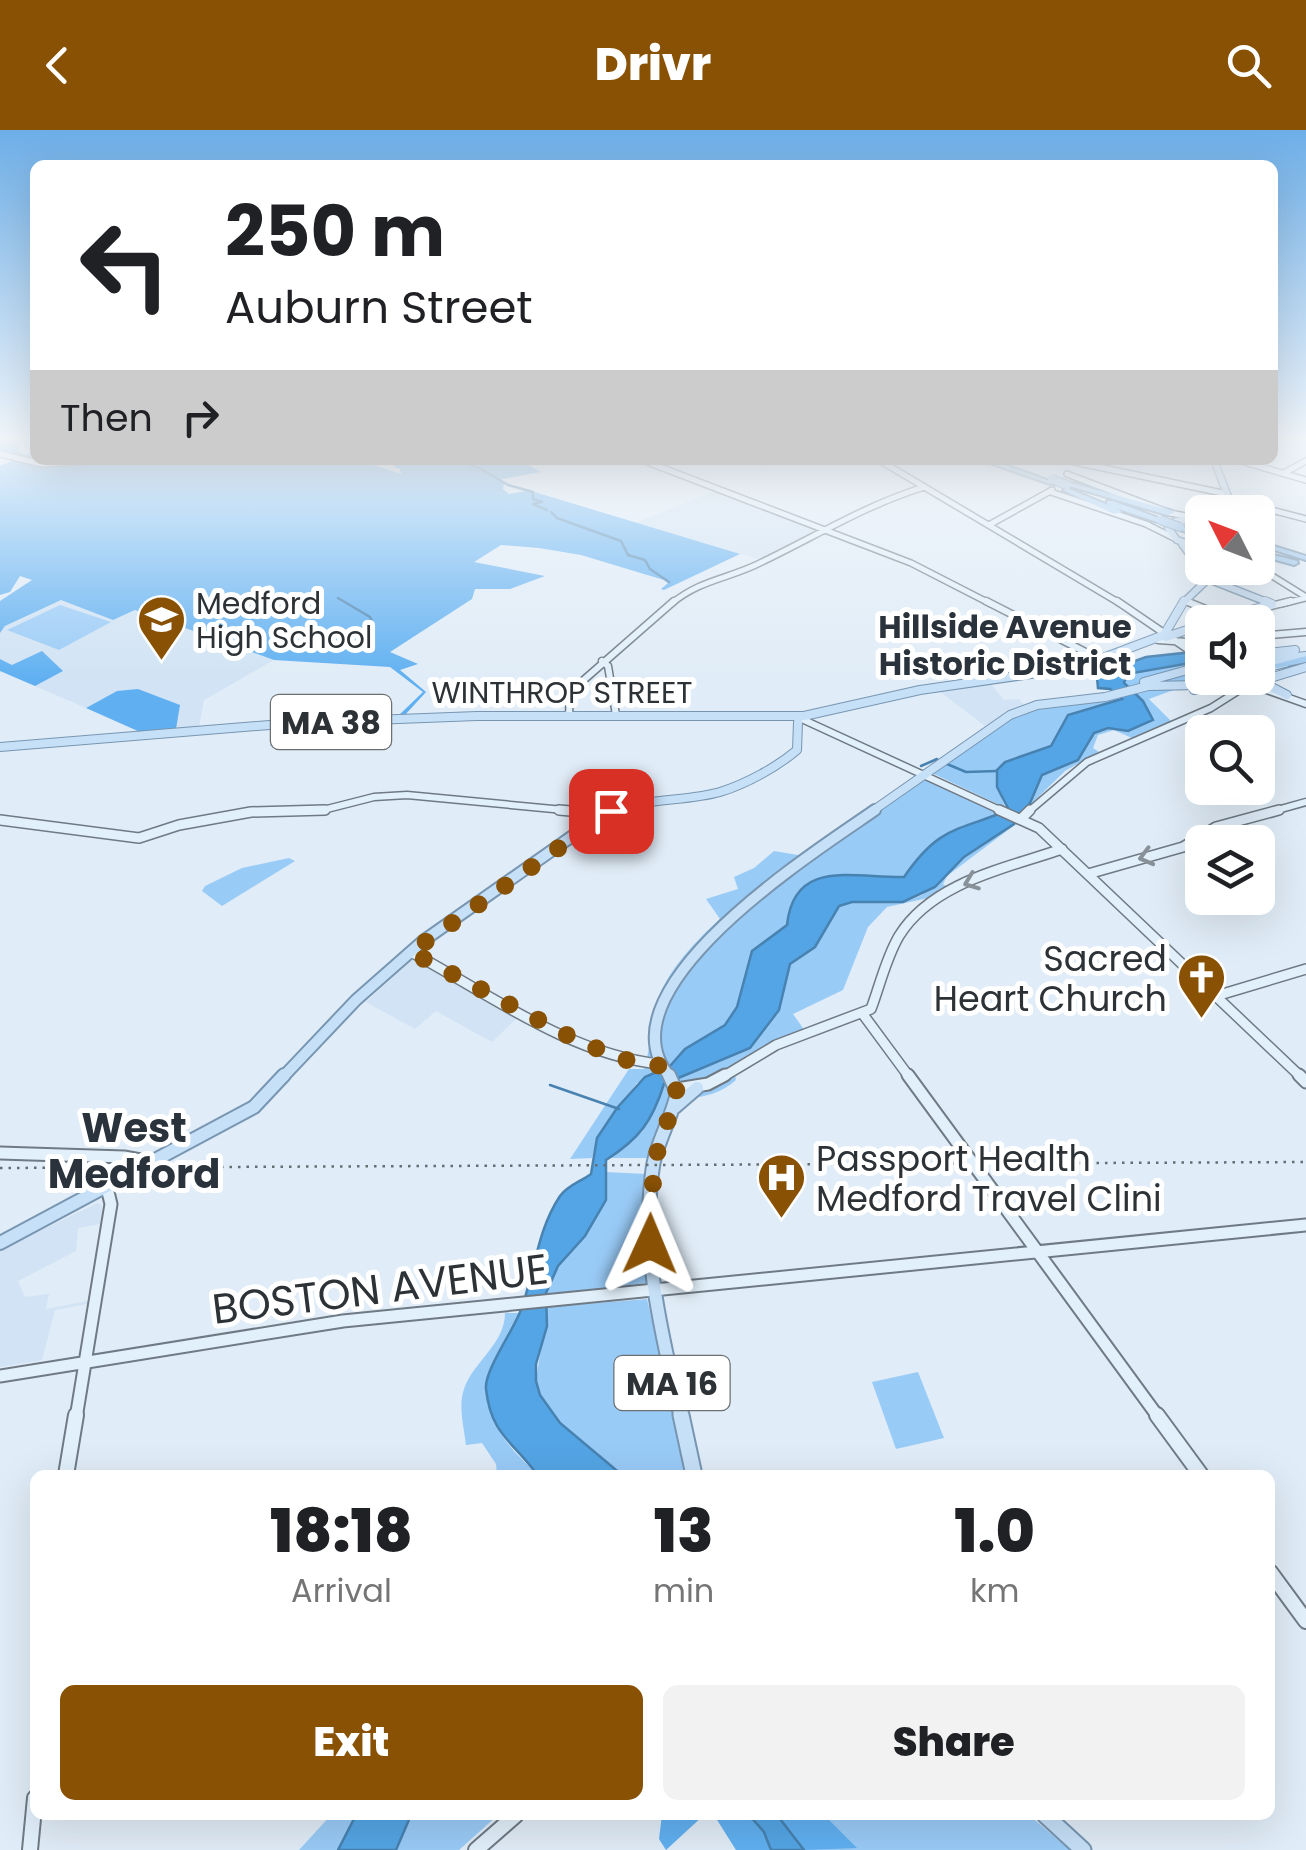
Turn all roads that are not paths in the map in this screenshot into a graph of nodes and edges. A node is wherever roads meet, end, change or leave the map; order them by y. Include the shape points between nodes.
1 (805, 520) edge
2 (841, 520) edge
3 (980, 520) edge
4 (996, 520) edge
5 (1163, 520) joint
6 (1185, 522) edge
7 (988, 525) junction
8 (1185, 527) edge
9 (826, 528) junction
10 (1176, 539) junction
11 (1185, 546) edge
12 (1185, 550) edge
13 (1275, 555) edge
14 (1275, 555) edge
15 (1306, 564) edge
16 (1275, 578) edge
17 (1202, 585) edge
18 (1223, 585) edge
19 (1306, 598) edge
20 (1185, 601) junction
21 (1267, 603) junction
22 (1196, 605) edge
23 (1261, 605) edge
24 (1158, 626) joint
25 (1185, 629) edge
26 (1170, 632) junction
27 (1306, 632) edge
28 (1275, 635) edge
29 (1154, 640) junction
30 (1178, 643) junction
31 (1185, 643) edge
32 (1185, 648) edge
33 (1275, 656) edge
34 (1101, 658) junction
35 (1306, 659) edge
36 (602, 661) junction
37 (1275, 664) edge
38 (1277, 665) edge
39 (594, 669) junction
40 (1185, 669) edge
41 (609, 672) junction
42 (1185, 681) edge
43 (1148, 686) junction
44 (1185, 686) edge
45 (1133, 687) junction
46 (1185, 689) edge
47 (1275, 691) edge
48 (1275, 693) edge
49 (1229, 695) edge
50 (1287, 695) junction
51 (1306, 703) edge
52 (616, 715) junction
53 (569, 716) junction
54 (798, 718) junction
55 (0, 747) edge
56 (925, 774) junction
57 (1306, 802) edge
58 (583, 812) joint
59 (602, 816) junction
60 (1021, 817) junction
61 (0, 820) edge
62 (1062, 849) junction
63 (1088, 874) junction
64 (411, 952) junction
65 (1306, 969) edge
66 (1216, 996) junction
67 (862, 1012) junction
68 (660, 1065) junction
69 (1306, 1082) edge
70 (711, 1083) junction
71 (676, 1086) junction
72 (697, 1088) junction
73 (671, 1112) junction
74 (0, 1153) edge
75 (154, 1164) junction
76 (108, 1188) junction
77 (1306, 1225) edge
78 (0, 1243) edge
79 (1039, 1252) junction
80 (654, 1290) junction
81 (84, 1361) junction
82 (0, 1376) edge
83 (67, 1470) edge
84 (693, 1470) edge
85 (1197, 1470) edge
86 (1275, 1579) edge
87 (1306, 1621) edge
88 (33, 1820) edge
89 (510, 1820) edge
90 (1050, 1820) edge
91 (30, 1850) edge
92 (476, 1850) edge
93 (1083, 1850) edge

1 - 9 street
2 - 9 street
3 - 7 street
4 - 7 street
5 - 8 highway, bridge
5 - 10 street
6 - 10 main road via 1170,525
7 - 24 street
9 - 34 street via 928,566
9 - 36 street via 757,565 692,586
10 - 11 main road
10 - 12 main road
13 - 15 highway
14 - 15 highway
16 - 19 street
17 - 20 main road
18 - 21 main road
19 - 21 street
20 - 22 street
20 - 26 main road
21 - 23 main road
24 - 26 main road
25 - 26 main road
26 - 29 main road
26 - 30 street
27 - 28 street
29 - 30 street
29 - 34 main road
30 - 31 street
30 - 32 street
33 - 35 main road
34 - 54 main road
35 - 37 main road
35 - 38 highway
35 - 50 main road via 1260,681
36 - 39 street
36 - 41 street
39 - 41 street
39 - 53 street via 570,692
40 - 45 main road
41 - 52 street
42 - 45 main road
43 - 44 main road
43 - 45 main road
43 - 46 main road
45 - 56 main road via 1018,711
47 - 50 street
48 - 51 street
49 - 60 street via 1088,762
50 - 51 street
52 - 53 main road, WINTHROP STREET / MA 38
52 - 54 main road, WINTHROP STREET / MA 38
53 - 55 main road, WINTHROP STREET / MA 38 via 253,725
54 - 56 street, WINTHROP STREET / MA 38
54 - 59 main road via 797,750 775,767 710,795 639,801
56 - 60 street, WINTHROP STREET
56 - 68 main road via 794,866 694,952 660,1006
57 -> 63 street
58 - 59 street
58 - 61 street via 407,794 324,810 240,814 138,838
59 - 64 main road
60 - 62 street, WINTHROP STREET
62 - 63 street, WINTHROP STREET
62 -> 67 street via 954,888 922,910 902,932 871,1008
63 - 66 street, WINTHROP STREET
64 - 68 street via 580,1042
64 - 75 main road via 254,1106
65 - 66 street
66 - 69 street, WINTHROP STREET
67 - 70 street via 775,1046
67 - 79 street
68 - 71 main road
70 - 71 street
70 - 72 street
71 - 72 street
71 - 73 main road, MA 16
72 - 73 main road
73 - 80 main road, MA 16 via 653,1171
74 - 75 street
75 - 76 main road
76 - 78 main road
76 - 81 street
77 - 79 street, BOSTON AVENUE
79 - 80 street, BOSTON AVENUE
79 - 85 street
80 - 81 street, BOSTON AVENUE via 343,1320
80 - 84 main road, MA 16
81 - 82 street, BOSTON AVENUE
81 - 83 street
86 - 87 street
88 - 91 street
89 - 92 street
90 - 93 main road

